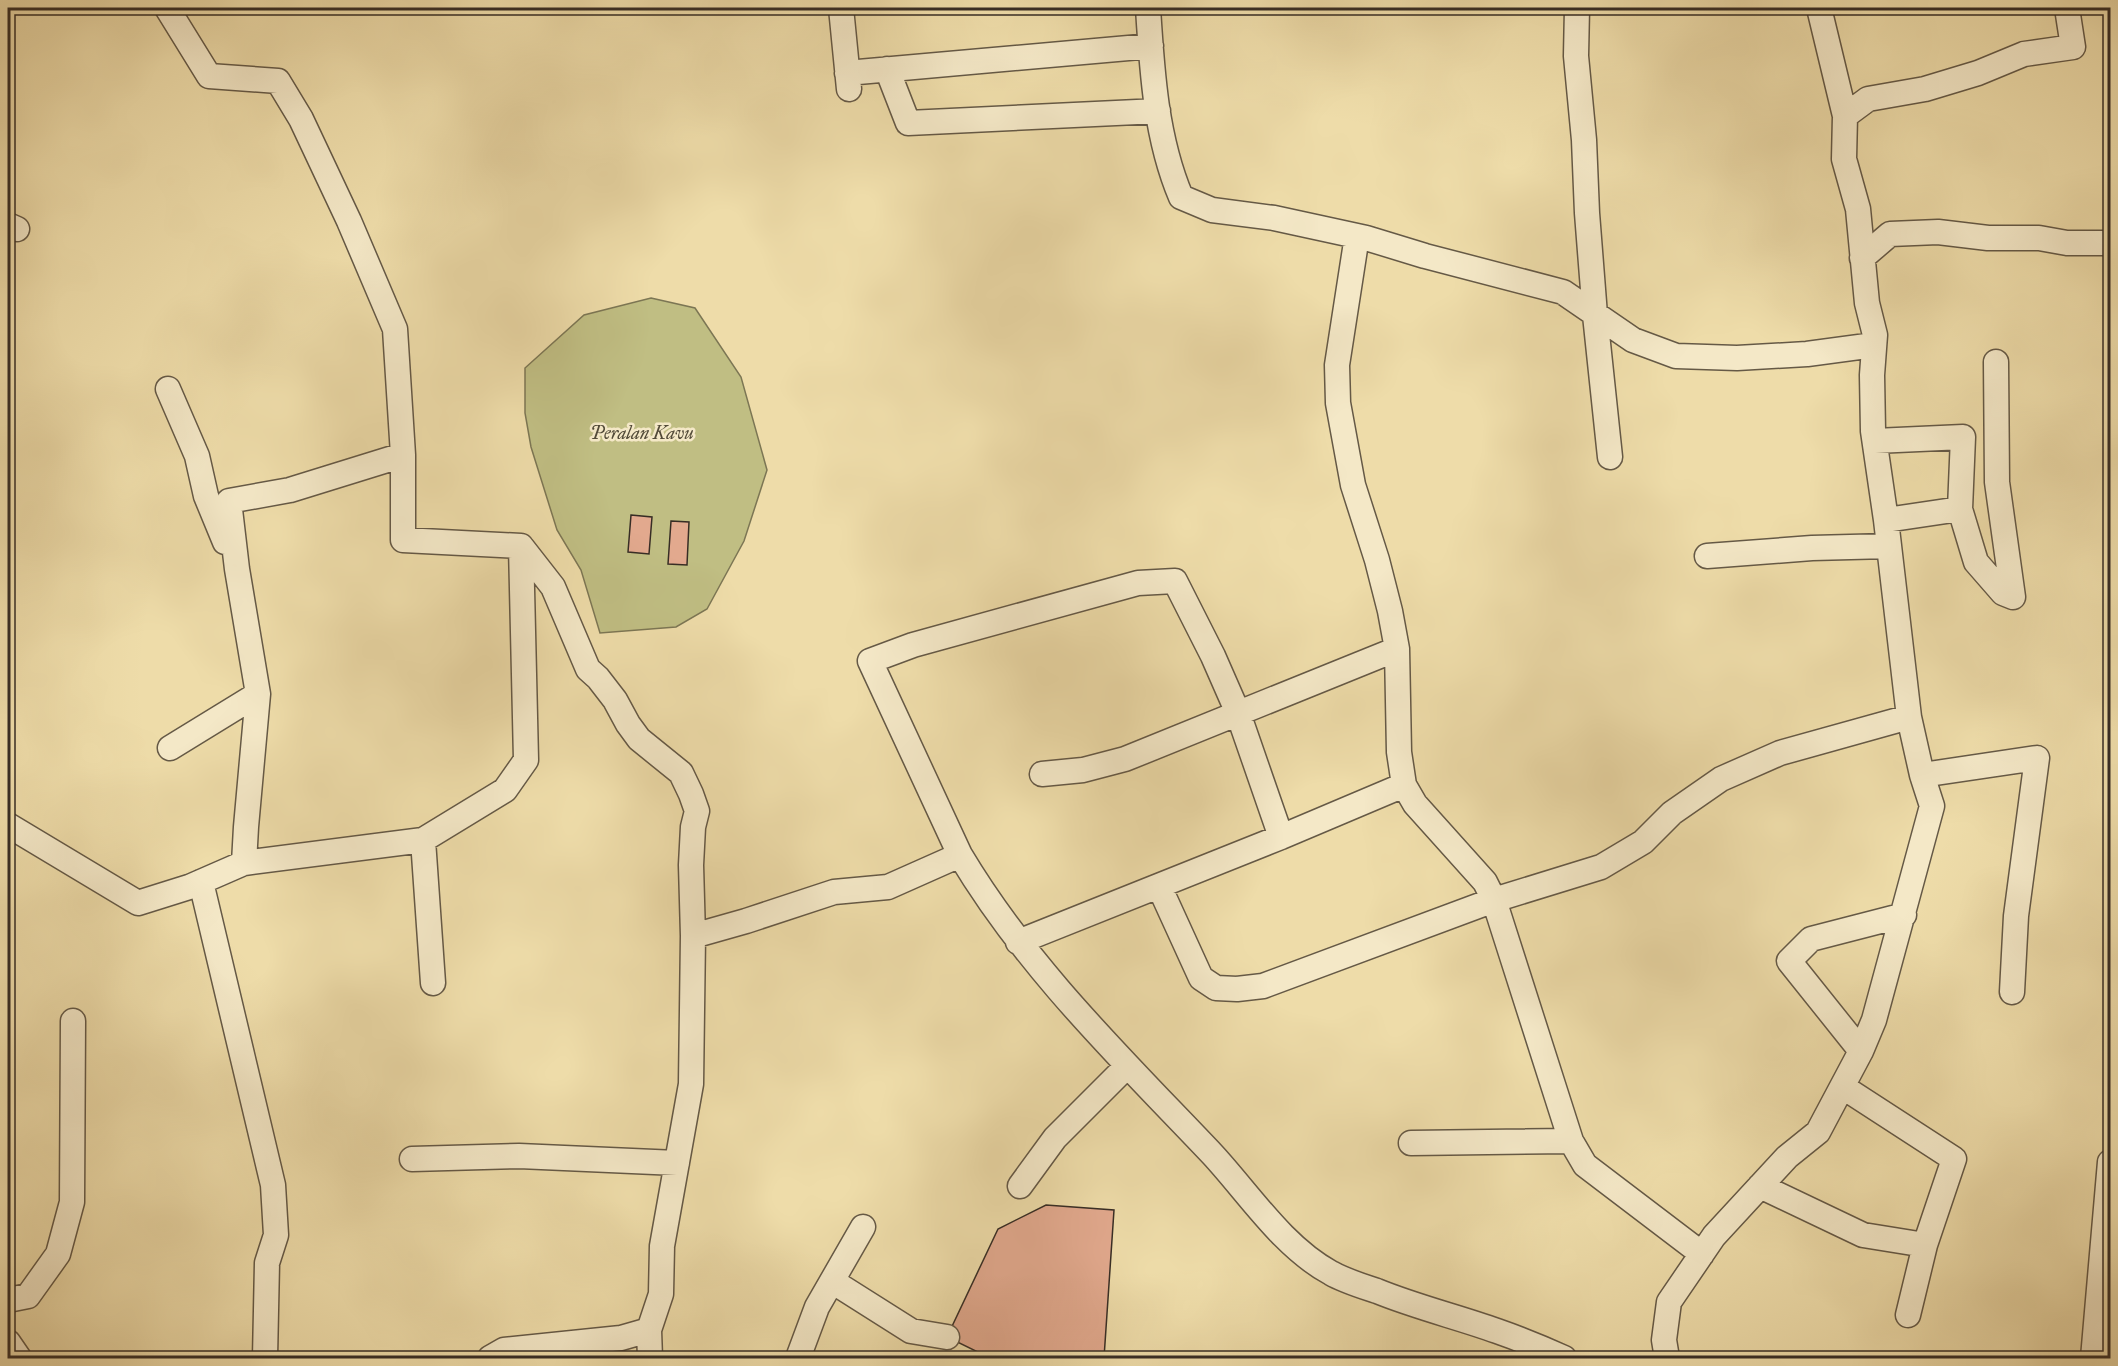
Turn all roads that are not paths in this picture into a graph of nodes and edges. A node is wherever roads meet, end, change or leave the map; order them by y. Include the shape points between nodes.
1 (167, 8) edge
2 (841, 8) edge
3 (1148, 8) edge
4 (1577, 8) edge
5 (1819, 8) edge
6 (2067, 8) edge
7 (1150, 46) junction
8 (887, 69) junction
9 (1158, 111) junction
10 (1845, 116) junction
11 (1357, 236) junction
12 (2110, 243) edge
13 (1862, 258) junction
14 (1595, 315) junction
15 (1874, 345) junction
16 (1996, 362) dead end
17 (168, 389) dead end
18 (1875, 441) junction
19 (403, 455) junction
20 (1611, 457) dead end
21 (1959, 509) junction
22 (1886, 520) junction
23 (521, 546) junction
24 (1889, 546) junction
25 (1707, 556) dead end
26 (237, 569) junction
27 (1397, 649) junction
28 (258, 694) junction
29 (1238, 713) junction
30 (1909, 717) junction
31 (170, 748) dead end
32 (1042, 774) dead end
33 (1922, 775) junction
34 (1404, 785) junction
35 (8, 825) edge
36 (1281, 837) junction
37 (423, 840) junction
38 (960, 855) junction
39 (244, 863) junction
40 (201, 882) junction
41 (1159, 886) junction
42 (1494, 900) junction
43 (1904, 915) junction
44 (693, 936) junction
45 (1018, 942) junction
46 (434, 983) dead end
47 (2012, 992) dead end
48 (74, 1021) dead end
49 (1861, 1051) junction
50 (1127, 1066) junction
51 (1843, 1086) junction
52 (1571, 1141) junction
53 (1412, 1143) dead end
54 (412, 1159) dead end
55 (2110, 1162) edge
56 (677, 1163) junction
57 (1020, 1186) dead end
58 (1760, 1186) junction
59 (863, 1227) dead end
60 (1925, 1245) junction
61 (1702, 1254) junction
62 (2105, 1275) edge
63 (832, 1281) junction
64 (8, 1300) edge
65 (1908, 1315) dead end
66 (649, 1330) junction
67 (947, 1337) dead end
68 (8, 1342) edge
69 (20, 1359) edge
70 (265, 1359) edge
71 (490, 1359) edge
72 (650, 1359) edge
73 (798, 1359) edge
74 (1564, 1359) edge
75 (1667, 1359) edge
76 (2093, 1359) edge

1 - 19 street via 209,76 278,81 301,119 395,328
2 - 8 street via 848,81
3 - 7 street
4 - 14 street via 1576,56
5 - 10 street
6 - 10 street via 2073,47 2024,54 1924,89 1868,99
7 - 8 street
7 - 9 street
8 - 9 street via 908,123
9 - 11 street via 1170,171 1181,197 1212,210 1274,218
10 - 13 street via 1844,159 1858,209
11 - 14 street via 1563,292
11 - 27 street via 1337,365 1338,403 1353,485 1377,560
12 - 13 street via 1938,232 1890,234
13 - 15 street
14 - 15 street via 1633,340 1676,356 1737,358
14 - 20 street
15 - 18 street
16 - 21 street via 1997,482 2013,597 2003,593 1976,562
17 - 26 street via 197,456 206,496
18 - 21 street via 1963,437
18 - 22 street
19 - 23 street via 403,540
19 - 26 street via 290,490 229,501
21 - 22 street
22 - 24 street
23 - 37 street via 526,760 505,790
23 - 44 street via 554,586 588,669 615,700 639,738 681,773 691,794 697,812 691,865
24 - 25 street
24 - 30 street
26 - 28 street
27 - 29 street
27 - 34 street via 1399,752
28 - 31 street
28 - 39 street
29 - 32 street via 1125,759 1083,770
29 - 36 street
29 - 38 street via 1175,581 1138,583 913,645 870,661
30 - 33 street
30 - 42 street via 1780,753 1721,778 1672,813 1643,842 1601,867
33 - 43 street via 1932,806
33 - 47 street via 2037,758 2016,916
34 - 36 street
34 - 42 street via 1415,804 1471,863
35 - 40 street via 138,903
36 - 41 street
37 - 39 street
37 - 46 street
38 - 44 street via 888,887 834,892
38 - 45 street
39 - 40 street
40 - 70 street via 273,1185 276,1235 267,1263
41 - 42 street via 1201,978 1216,988 1237,989 1263,986
41 - 45 street
42 - 52 street
43 - 49 street via 1874,1020
43 - 49 street via 1811,939 1789,961
44 - 56 street via 691,1084
45 - 50 street
48 - 64 street via 72,1202 58,1254 28,1296
49 - 51 street
50 - 57 street via 1055,1138
50 - 74 street via 1305,1256 1331,1274 1495,1330
51 - 58 street via 1818,1132
51 - 60 street via 1954,1159
52 - 53 street
52 - 61 street via 1586,1165
54 - 56 street via 519,1156
55 - 62 street
56 - 66 street via 662,1245 661,1294
58 - 60 street via 1863,1235
58 - 61 street
59 - 63 street
60 - 65 street
61 - 75 street via 1669,1302 1664,1340
62 - 76 street
63 - 67 street via 911,1331
63 - 73 street via 817,1307
66 - 71 street via 621,1338 504,1350
66 - 72 street
68 - 69 street

